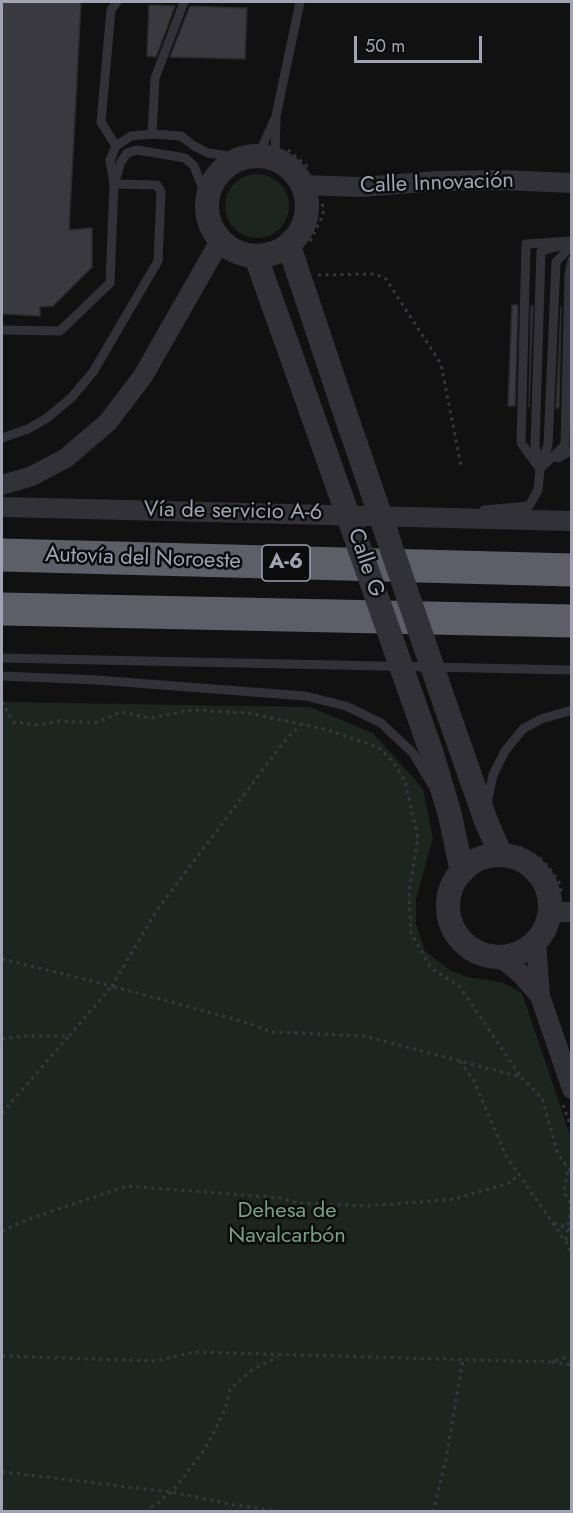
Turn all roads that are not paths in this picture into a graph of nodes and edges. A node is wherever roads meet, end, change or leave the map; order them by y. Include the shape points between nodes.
1 (117, 2) edge
2 (184, 2) edge
3 (300, 2) edge
4 (276, 116) junction
5 (152, 134) junction
6 (116, 146) junction
7 (265, 155) junction
8 (308, 181) junction
9 (572, 183) edge
10 (114, 184) junction
11 (207, 200) junction
12 (220, 241) junction
13 (572, 243) edge
14 (298, 247) junction
15 (256, 257) junction
16 (572, 260) edge
17 (2, 330) edge
18 (2, 438) edge
19 (572, 450) edge
20 (540, 469) junction
21 (2, 485) edge
22 (2, 507) edge
23 (426, 516) junction
24 (572, 521) edge
25 (2, 555) edge
26 (572, 570) edge
27 (2, 609) edge
28 (304, 615) junction
29 (572, 621) edge
30 (572, 631) edge
31 (2, 658) edge
32 (572, 670) edge
33 (2, 676) edge
34 (572, 710) edge
35 (450, 815) junction
36 (486, 821) junction
37 (508, 850) junction
38 (462, 872) junction
39 (561, 912) edge
40 (536, 942) junction
41 (501, 957) junction
42 (540, 996) junction
43 (572, 1089) edge

1 - 6 lane via 111,10 101,122
2 - 5 lane via 154,78
3 - 4 lane
4 - 7 lane
4 - 7 lane
5 - 6 lane via 131,136
5 - 7 lane via 181,136 208,153
6 - 10 lane via 110,160
7 - 8 street
7 - 11 street via 230,164 219,173
8 - 9 street, Calle Innovación via 360,187 438,181
8 - 14 street via 306,217
10 - 11 lane via 127,153 137,150 185,158 194,166
10 - 17 lane via 110,283 60,331
10 - 18 lane via 157,185 158,261 93,372 71,398 48,418
11 - 12 street via 212,229
12 - 15 street via 243,255
12 - 21 street via 143,376 108,422 66,458 32,476
13 - 20 lane via 556,262 548,445
13 - 20 lane via 541,251 535,446
13 - 20 lane via 526,244 521,443
14 - 15 street
14 - 36 street, Calle G, bridge via 341,401
15 - 35 street, Calle G, bridge via 432,751
16 - 20 lane via 566,445
19 - 20 lane
20 - 23 lane via 538,490 529,506
22 - 23 street, Vía de servicio A-6
23 - 24 street, Vía de servicio A-6
25 - 26 highway, Autovía del Noroeste / A-6
27 - 28 highway, A-6
28 - 29 highway, A-6
28 - 30 highway via 334,625
31 - 32 lane
33 - 35 lane via 305,696 346,706 381,723 412,753
34 - 36 lane via 523,729 505,751 493,775
35 - 38 street, Calle G
36 - 37 street, Calle G
37 - 38 street via 480,859
37 - 39 street via 540,875 550,899
38 - 41 street via 449,900 455,931 474,950
39 - 40 street via 547,924
40 - 41 street via 514,955
40 - 42 street
41 - 42 street
42 - 43 street

